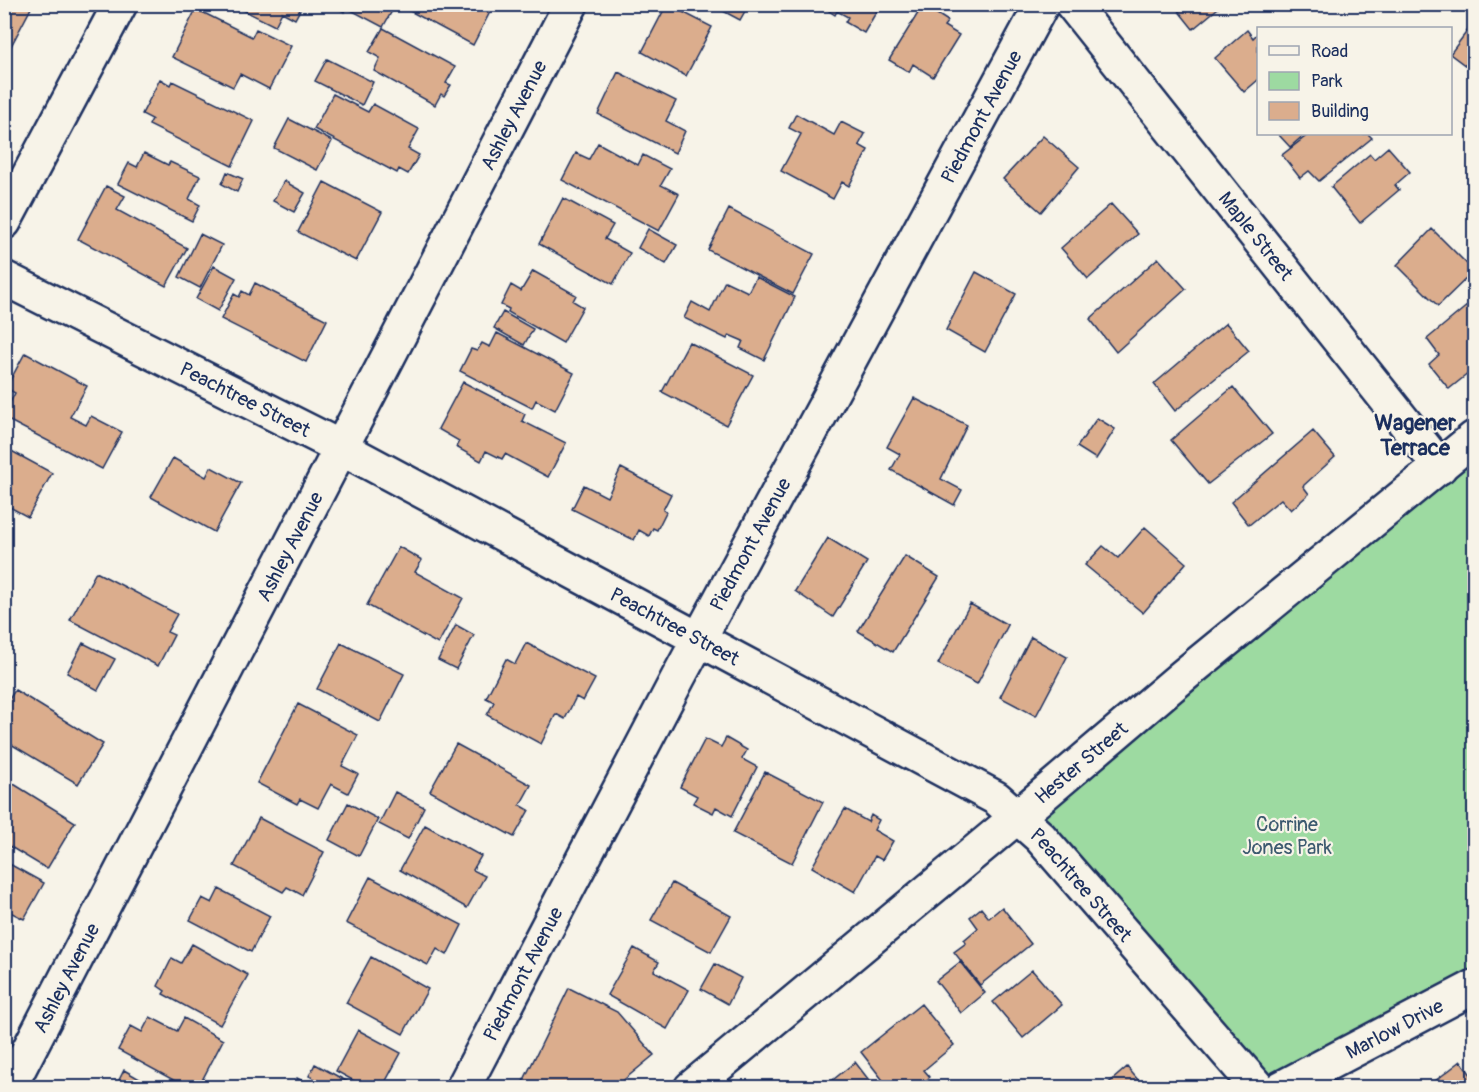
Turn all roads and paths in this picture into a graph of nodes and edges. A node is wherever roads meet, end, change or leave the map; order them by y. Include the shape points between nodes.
1 (120, 4) edge
2 (571, 4) edge
3 (1042, 4) edge
4 (1072, 4) edge
5 (4, 222) edge
6 (4, 278) edge
7 (1474, 438) edge
8 (340, 447) junction
9 (1440, 467) junction
10 (699, 639) junction
11 (1017, 817) junction
12 (1474, 987) edge
13 (698, 1085) edge
14 (9, 1088) edge
15 (463, 1088) edge
16 (1258, 1088) edge
17 (1281, 1088) edge

1 - 5 street
2 - 8 street, Ashley Avenue
3 - 10 street, Piedmont Avenue
4 - 9 street, Maple Street
6 - 8 street, Peachtree Street
7 - 9 street, Hester Street
8 - 10 street, Peachtree Street
8 - 14 street, Ashley Avenue
9 - 11 street, Hester Street
10 - 11 street, Peachtree Street via 996,798
10 - 15 street, Piedmont Avenue
11 - 13 street, Hester Street
11 - 16 street, Peachtree Street via 1040,837
12 - 17 street, Marlow Drive

